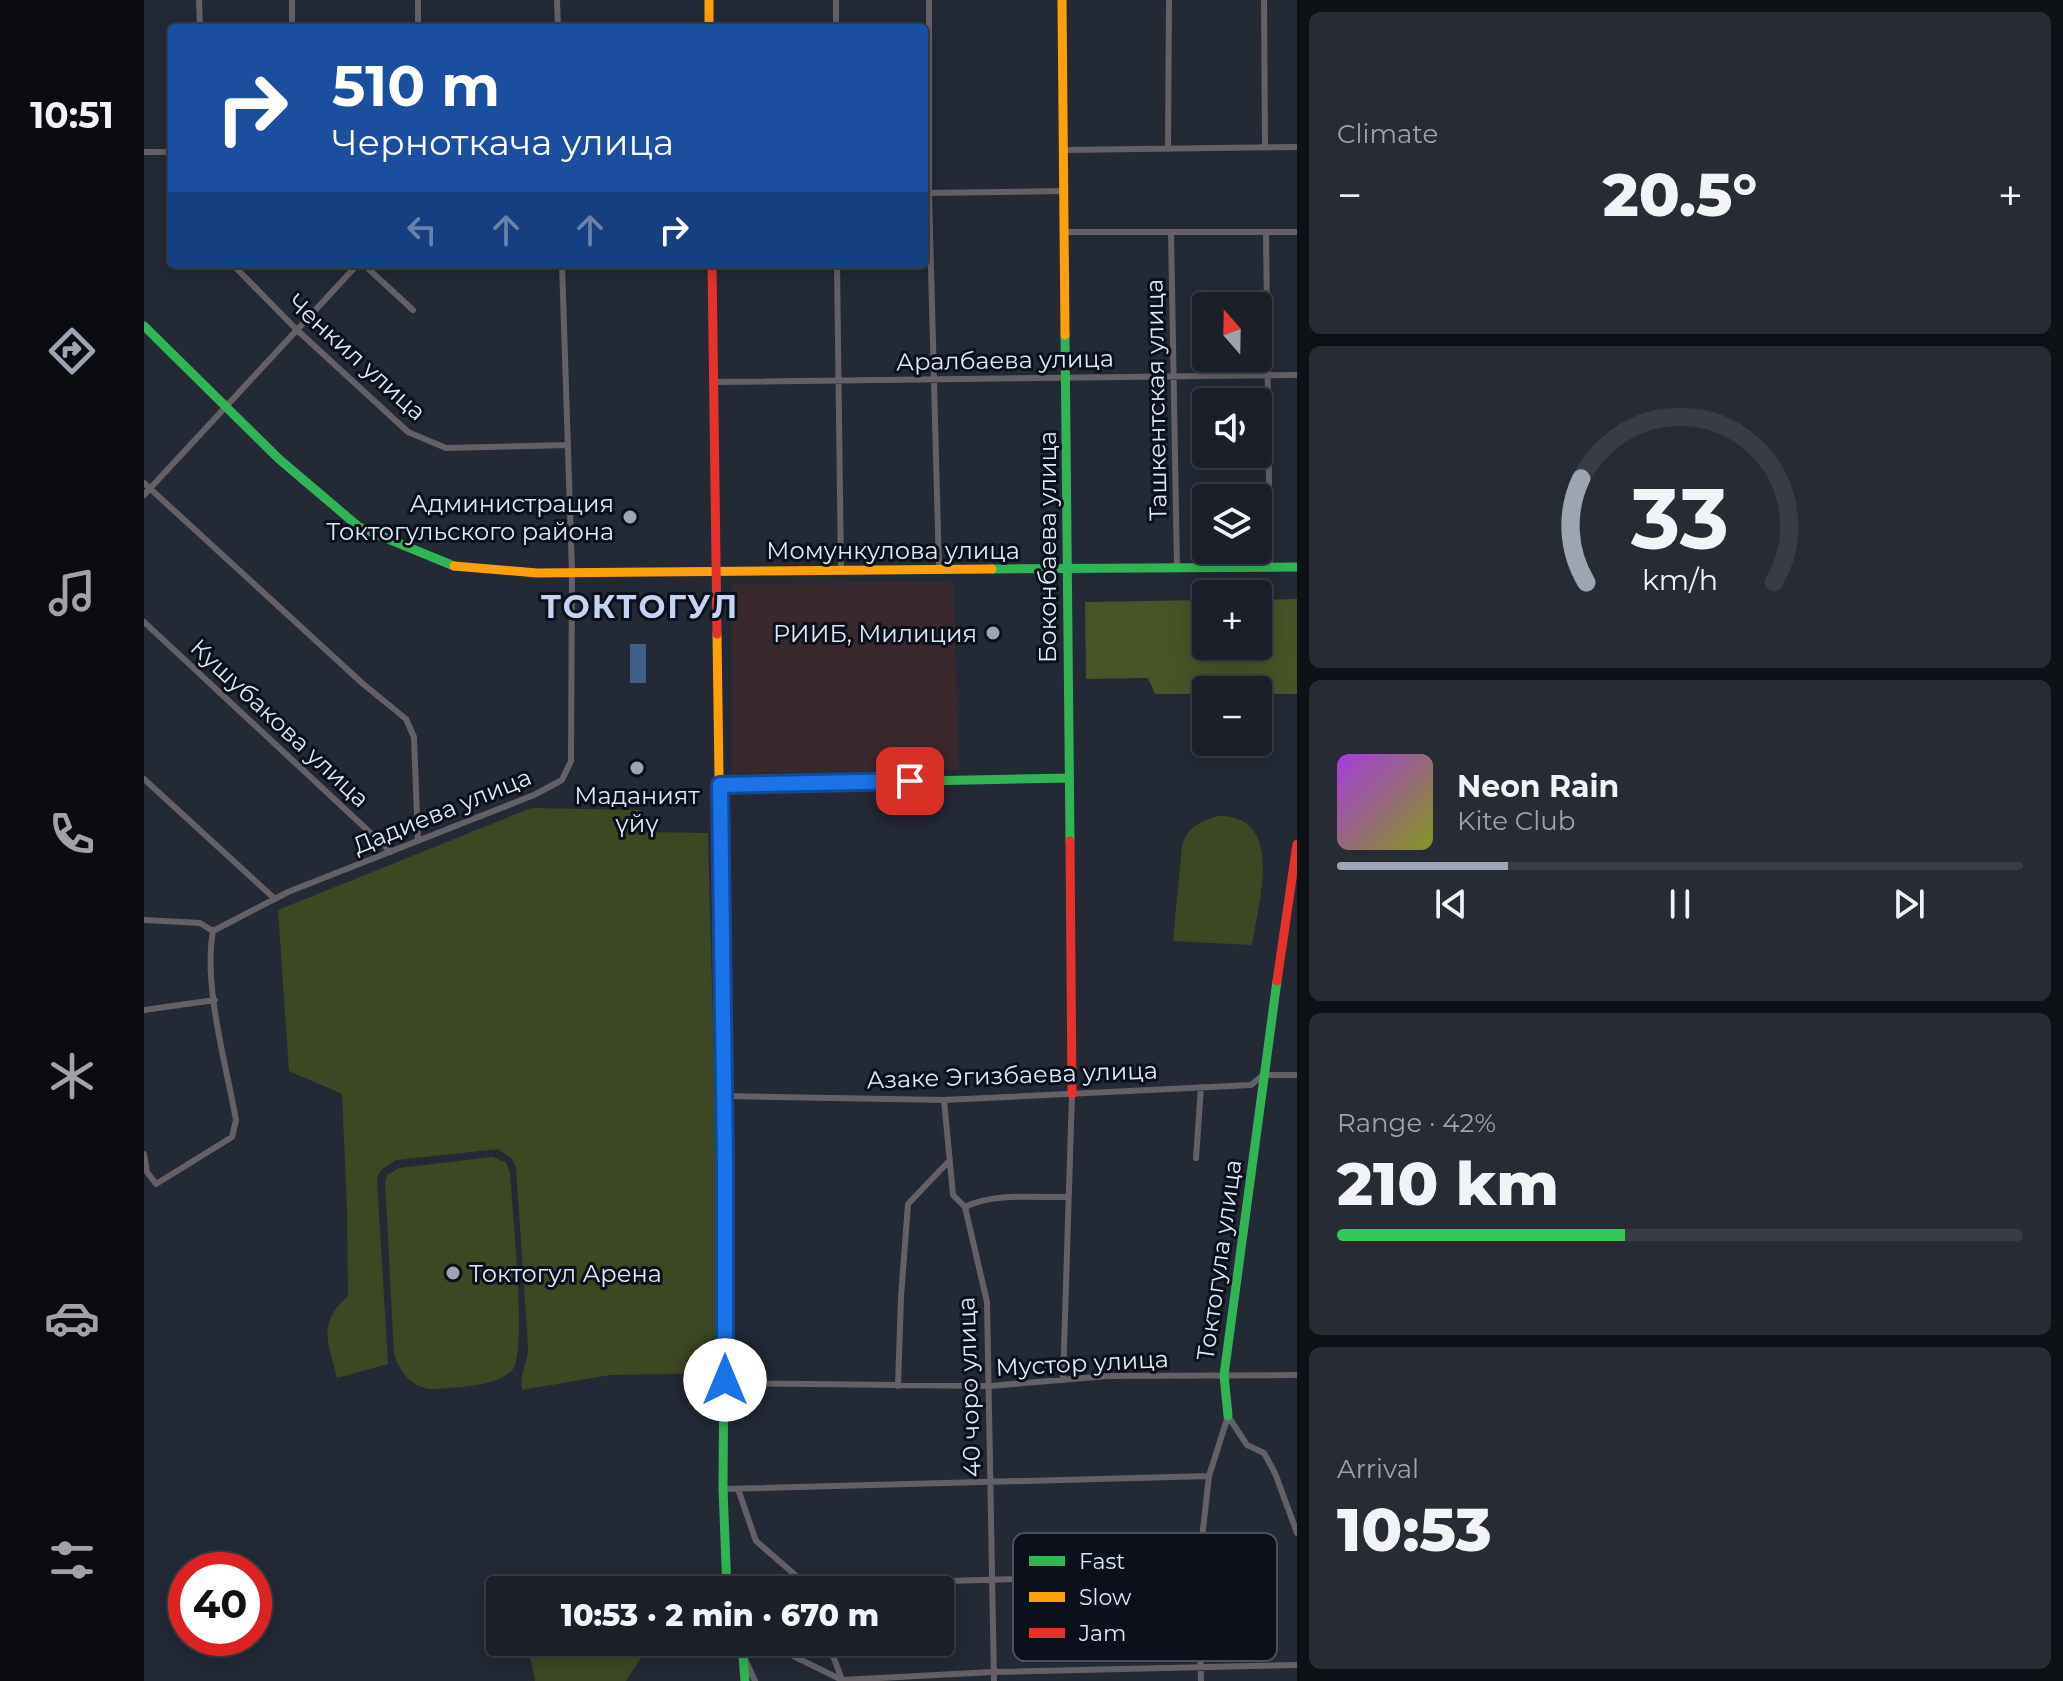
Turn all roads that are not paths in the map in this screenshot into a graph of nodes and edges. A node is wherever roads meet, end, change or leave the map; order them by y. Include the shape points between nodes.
1 (199, 0) edge
2 (292, 0) edge
3 (418, 0) edge
4 (557, 0) edge
5 (709, 0) edge
6 (836, 0) edge
7 (929, 0) edge
8 (1062, 0) edge
9 (1169, 0) edge
10 (1264, 0) edge
11 (200, 24) edge
12 (292, 24) edge
13 (418, 24) edge
14 (558, 24) edge
15 (709, 24) edge
16 (836, 24) edge
17 (928, 64) edge
18 (1168, 147) junction
19 (1265, 147) junction
20 (1297, 147) edge
21 (1064, 150) junction
22 (144, 152) edge
23 (168, 152) edge
24 (1064, 191) junction
25 (928, 193) edge
26 (1064, 232) junction
27 (1171, 232) junction
28 (1266, 232) junction
29 (1297, 232) edge
30 (928, 246) edge
31 (236, 268) edge
32 (357, 268) edge
33 (366, 268) edge
34 (562, 268) edge
35 (712, 268) edge
36 (837, 268) edge
37 (413, 310) dead end
38 (144, 326) edge
39 (297, 330) junction
40 (1268, 375) junction
41 (1297, 375) edge
42 (1174, 376) junction
43 (1066, 377) junction
44 (933, 378) junction
45 (839, 380) junction
46 (714, 382) junction
47 (226, 407) junction
48 (568, 445) junction
49 (147, 486) edge
50 (144, 495) edge
51 (1270, 567) junction
52 (1297, 567) edge
53 (1177, 568) junction
54 (1067, 569) junction
55 (939, 570) junction
56 (841, 571) junction
57 (717, 572) junction
58 (572, 573) junction
59 (144, 622) edge
60 (1069, 778) junction
61 (144, 779) edge
62 (720, 785) junction
63 (418, 841) junction
64 (1297, 844) edge
65 (391, 852) junction
66 (275, 899) junction
67 (144, 920) edge
68 (213, 931) junction
69 (215, 1000) junction
70 (144, 1010) edge
71 (1263, 1075) junction
72 (1297, 1075) edge
73 (1201, 1087) junction
74 (1072, 1094) junction
75 (724, 1096) junction
76 (944, 1100) junction
77 (144, 1154) edge
78 (1196, 1158) dead end
79 (950, 1160) junction
80 (1068, 1197) junction
81 (965, 1207) junction
82 (1224, 1375) junction
83 (1297, 1375) edge
84 (1063, 1380) junction
85 (725, 1383) junction
86 (898, 1386) junction
87 (990, 1386) junction
88 (1228, 1416) junction
89 (1209, 1476) junction
90 (990, 1482) junction
91 (723, 1489) junction
92 (738, 1489) junction
93 (1203, 1533) edge
94 (1297, 1533) edge
95 (726, 1576) edge
96 (796, 1576) edge
97 (1013, 1579) edge
98 (991, 1580) junction
99 (954, 1581) edge
100 (743, 1656) edge
101 (746, 1656) edge
102 (793, 1656) edge
103 (833, 1656) edge
104 (1201, 1661) edge
105 (1297, 1665) edge
106 (1201, 1667) junction
107 (993, 1672) junction
108 (842, 1680) edge
109 (745, 1681) edge
110 (755, 1681) edge
111 (994, 1681) edge
112 (1201, 1681) edge

1 - 11 street
2 - 12 street
3 - 13 street
4 - 14 street
5 - 15 street
6 - 16 street
7 - 17 street
8 - 21 street, Боконбаева улица
9 - 18 street
10 - 19 street
18 - 19 street
18 - 21 street
19 - 20 street
21 - 24 street, Боконбаева улица
22 - 23 street
24 - 25 street
24 - 26 street, Боконбаева улица
26 - 27 street
26 - 43 street, Боконбаева улица
27 - 28 street
27 - 42 street, Ташкентская улица
28 - 29 street
28 - 40 street
30 - 44 street
31 - 39 street, Ченкил улица
32 - 39 street
33 - 37 street
34 - 48 street, Дадиева улица
35 - 46 street
36 - 45 street
38 - 47 street, Момункулова улица
39 - 47 street
39 - 48 street, Ченкил улица via 408,432 446,448
40 - 41 street, Аралбаева улица
40 - 42 street, Аралбаева улица
40 - 51 street
42 - 43 street, Аралбаева улица
42 - 53 street, Ташкентская улица
43 - 44 street, Аралбаева улица
43 - 54 street, Боконбаева улица
44 - 45 street, Аралбаева улица
44 - 55 street
45 - 46 street, Аралбаева улица
45 - 56 street
46 - 57 street
47 - 49 street
47 - 58 street, Момункулова улица via 359,527 451,566
48 - 58 street, Дадиева улица
49 - 50 street
49 - 63 street via 406,719 414,737
51 - 52 street, Момункулова улица
51 - 53 street, Момункулова улица
53 - 54 street, Момункулова улица
54 - 55 street, Момункулова улица
54 - 60 street, Боконбаева улица
55 - 56 street, Момункулова улица
56 - 57 street, Момункулова улица
57 - 58 street, Момункулова улица
57 - 62 street
58 - 63 street, Дадиева улица via 571,761 562,780
59 - 65 street, Кушубакова улица
60 - 62 street
60 - 74 street, Боконбаева улица
61 - 66 street
62 - 75 street
63 - 65 street, Дадиева улица
64 - 71 street, Токтогула улица
65 - 66 street, Дадиева улица
66 - 68 street, Дадиева улица
67 - 68 street via 200,923
68 - 69 street via 209,951
69 - 70 street
69 - 77 street via 236,1120 232,1137 156,1184
71 - 72 street, Азаке Эгизбаева улица
71 - 73 street, Азаке Эгизбаева улица via 1251,1085
71 - 82 street, Токтогула улица
73 - 74 street, Азаке Эгизбаева улица
73 - 78 street
74 - 76 street, Азаке Эгизбаева улица
74 - 80 street
75 - 76 street, Азаке Эгизбаева улица
75 - 85 street
76 - 79 street, 40 чоро улица
79 - 81 street, 40 чоро улица via 953,1195
79 - 86 street via 908,1204
80 - 81 street via 1000,1198
80 - 84 street
81 - 87 street, 40 чоро улица via 987,1302
82 - 83 street, Мустор улица
82 - 84 street, Мустор улица
82 - 88 street, Токтогула улица
84 - 87 street, Мустор улица
85 - 86 street, Мустор улица
85 - 91 street
86 - 87 street, Мустор улица
87 - 90 street, 40 чоро улица
88 - 89 street, Токтогула улица
88 - 94 street via 1247,1445 1264,1453
89 - 90 street
89 - 93 street, Токтогула улица
90 - 92 street
90 - 98 street, 40 чоро улица
91 - 92 street
91 - 95 street
92 - 96 street via 756,1541
97 - 98 street
98 - 99 street
98 - 107 street, 40 чоро улица
100 - 109 street
101 - 110 street
102 - 108 street
103 - 108 street
104 - 106 street, Токтогула улица
105 - 106 street
106 - 107 street
106 - 112 street, Токтогула улица
107 - 108 street
107 - 111 street, 40 чоро улица

